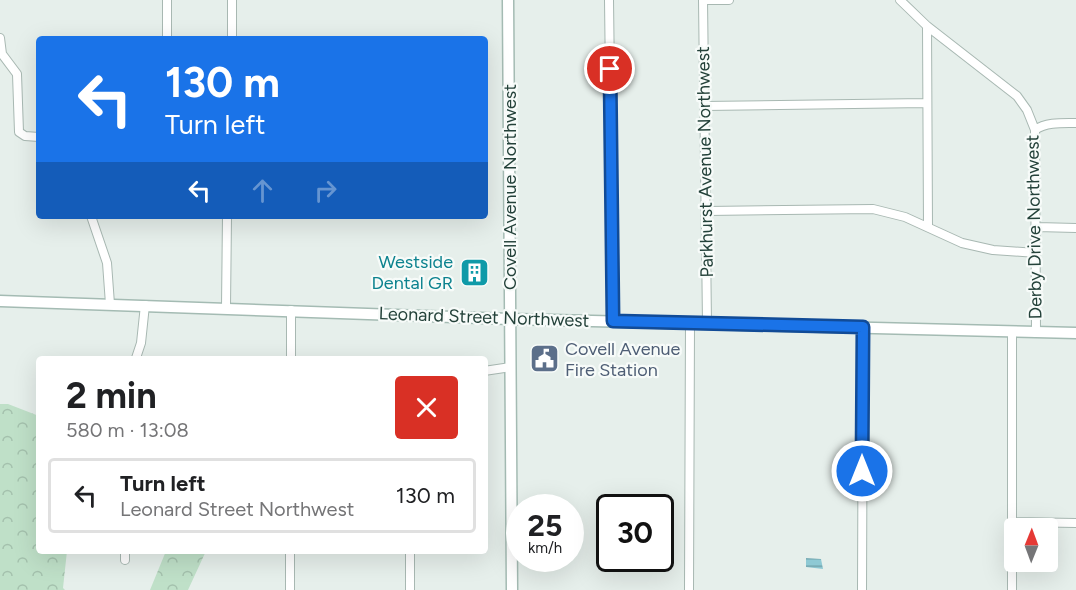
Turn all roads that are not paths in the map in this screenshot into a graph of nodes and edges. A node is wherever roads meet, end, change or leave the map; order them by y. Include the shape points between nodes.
1 (167, 0) edge
2 (232, 0) edge
3 (508, 0) edge
4 (609, 0) edge
5 (704, 0) edge
6 (729, 0) edge
7 (900, 0) edge
8 (927, 26) junction
9 (167, 36) edge
10 (232, 36) edge
11 (0, 38) edge
12 (926, 103) junction
13 (704, 106) junction
14 (1076, 123) edge
15 (1035, 130) junction
16 (36, 137) edge
17 (706, 211) junction
18 (92, 219) edge
19 (227, 219) edge
20 (928, 227) junction
21 (1037, 227) junction
22 (1076, 228) edge
23 (1036, 253) junction
24 (0, 301) edge
25 (110, 304) junction
26 (145, 305) junction
27 (226, 307) junction
28 (291, 310) junction
29 (511, 318) junction
30 (613, 321) junction
31 (690, 323) junction
32 (707, 323) junction
33 (863, 327) junction
34 (1012, 332) junction
35 (1036, 333) junction
36 (1076, 333) edge
37 (137, 356) edge
38 (291, 356) edge
39 (511, 367) junction
40 (488, 370) edge
41 (1012, 518) edge
42 (1058, 522) edge
43 (1076, 522) edge
44 (125, 554) edge
45 (290, 554) edge
46 (410, 554) edge
47 (125, 560) dead end
48 (1012, 572) edge
49 (290, 590) edge
50 (410, 590) edge
51 (512, 590) edge
52 (689, 590) edge
53 (862, 590) edge
54 (1012, 590) edge

1 - 9 street
2 - 10 street
3 - 29 main road, Covell Avenue Northwest
4 - 30 street
5 - 6 street
5 - 13 street, Parkhurst Avenue Northwest
7 - 8 street, Derby Drive Northwest
8 - 12 street
8 - 15 street, Derby Drive Northwest via 1017,96
11 - 16 street via 2,54 17,74 19,132
12 - 13 street
12 - 20 street
13 - 17 street, Parkhurst Avenue Northwest
14 - 15 street
15 - 21 street, Derby Drive Northwest
17 - 20 street via 873,209
17 - 32 street, Parkhurst Avenue Northwest
18 - 25 street via 107,263
19 - 27 street
20 - 23 street via 962,243
21 - 22 street
21 - 23 street, Derby Drive Northwest
23 - 35 street, Derby Drive Northwest
24 - 25 main road, Leonard Street Northwest
25 - 26 main road, Leonard Street Northwest
26 - 27 main road, Leonard Street Northwest
26 - 37 street
27 - 28 main road, Leonard Street Northwest
28 - 29 main road, Leonard Street Northwest
28 - 38 street
29 - 30 main road, Leonard Street Northwest
29 - 39 main road, Covell Avenue Northwest
30 - 31 main road, Leonard Street Northwest
31 - 32 main road, Leonard Street Northwest
31 - 52 street
32 - 33 main road, Leonard Street Northwest
33 - 34 main road, Leonard Street Northwest
33 - 53 street
34 - 35 main road, Leonard Street Northwest
34 - 41 street
35 - 36 main road, Leonard Street Northwest
39 - 40 street
39 - 51 main road, Covell Avenue Northwest
42 - 43 street
44 - 47 street
45 - 49 street
46 - 50 street
48 - 54 street

